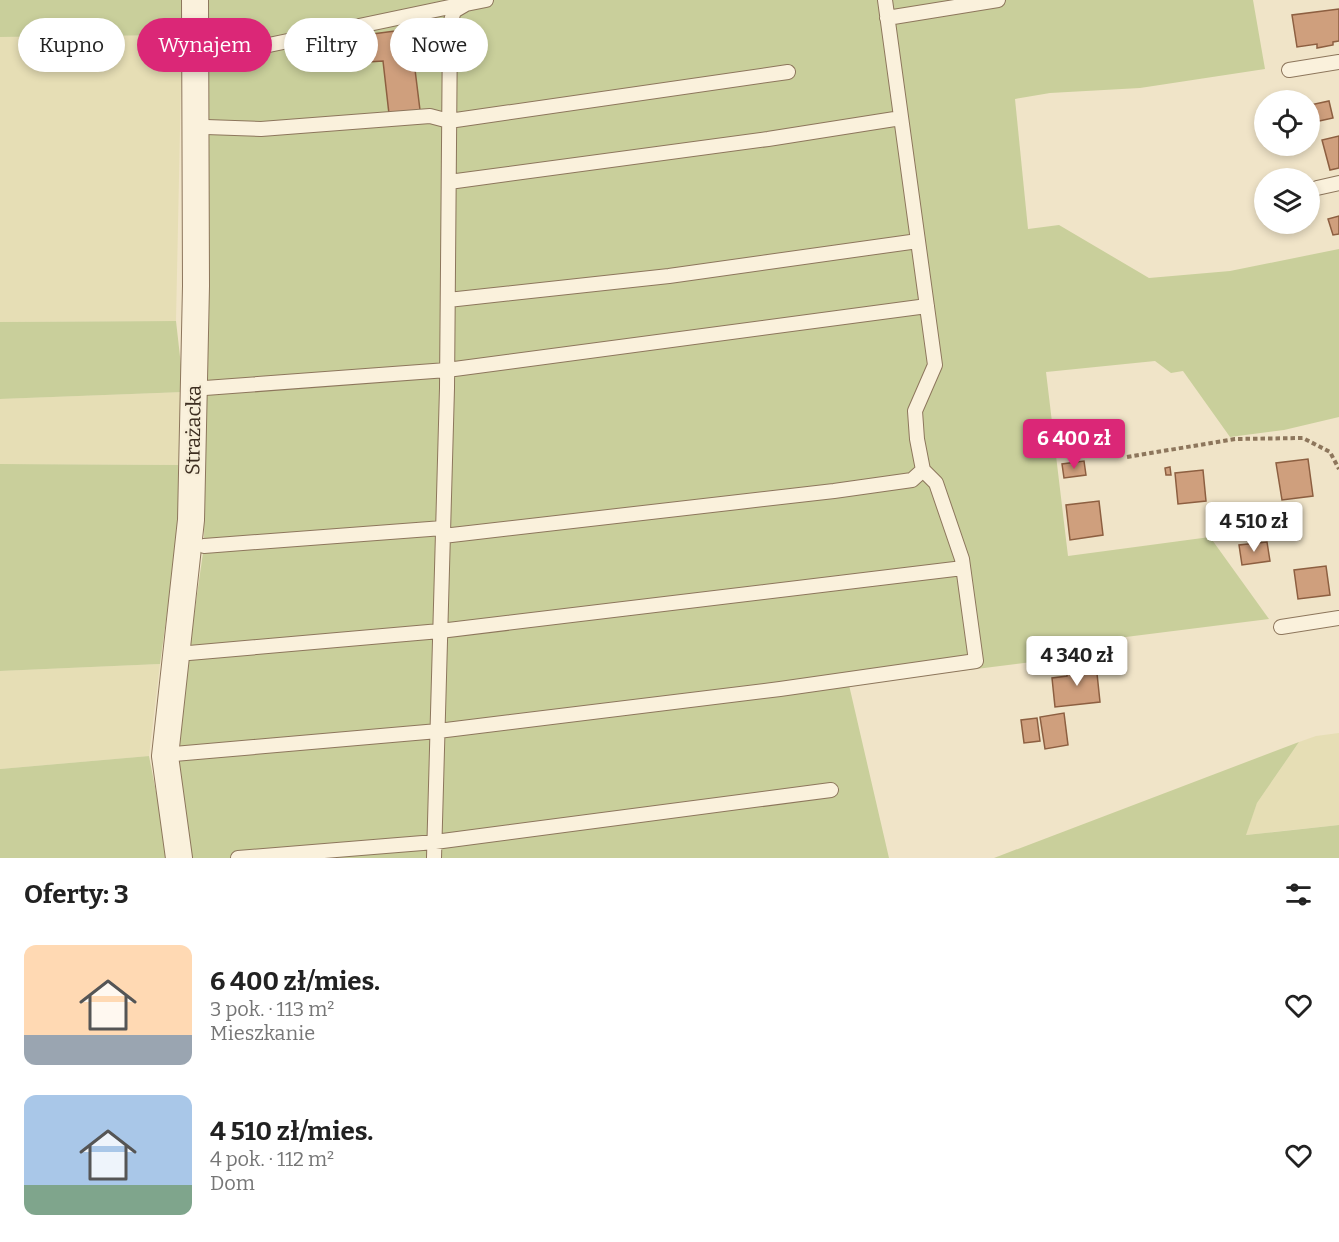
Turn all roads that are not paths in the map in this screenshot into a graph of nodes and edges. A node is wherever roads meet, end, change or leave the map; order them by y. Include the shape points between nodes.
1 (195, 0) edge
2 (486, 0) edge
3 (885, 0) edge
4 (998, 0) edge
5 (463, 2) edge
6 (887, 18) junction
7 (272, 44) edge
8 (1339, 62) edge
9 (1288, 70) dead end
10 (788, 72) dead end
11 (901, 118) junction
12 (449, 121) junction
13 (206, 127) dead end
14 (449, 182) junction
15 (1339, 183) edge
16 (1320, 187) edge
17 (918, 240) junction
18 (448, 300) junction
19 (927, 306) junction
20 (447, 370) junction
21 (205, 388) dead end
22 (923, 470) junction
23 (443, 532) junction
24 (204, 546) dead end
25 (963, 568) junction
26 (1339, 618) edge
27 (1281, 627) dead end
28 (440, 631) junction
29 (189, 653) dead end
30 (438, 731) junction
31 (174, 754) dead end
32 (831, 790) dead end
33 (435, 842) junction
34 (179, 858) edge
35 (238, 858) edge
36 (434, 858) edge

1 - 34 street, Strażacka via 196,286 191,520 165,756
2 - 5 lane
3 - 6 lane
4 - 6 lane
5 - 7 lane
5 - 12 lane via 454,11 450,24
6 - 11 lane
8 - 9 lane
10 - 12 lane
11 - 14 lane via 768,140
11 - 17 lane
12 - 13 lane via 430,116 261,129
12 - 14 lane
14 - 18 lane
15 - 16 lane
17 - 18 lane via 669,276
17 - 19 lane
18 - 20 lane
19 - 20 lane
19 - 22 lane via 935,365 915,411
20 - 21 lane
20 - 23 lane
22 - 23 lane via 912,480 834,491
22 - 25 lane via 936,483
23 - 24 lane
23 - 28 lane
25 - 28 lane
25 - 30 lane via 976,661
26 - 27 lane
28 - 29 lane
28 - 30 lane
30 - 31 lane
30 - 33 lane
32 - 33 lane
33 - 35 lane
33 - 36 lane

